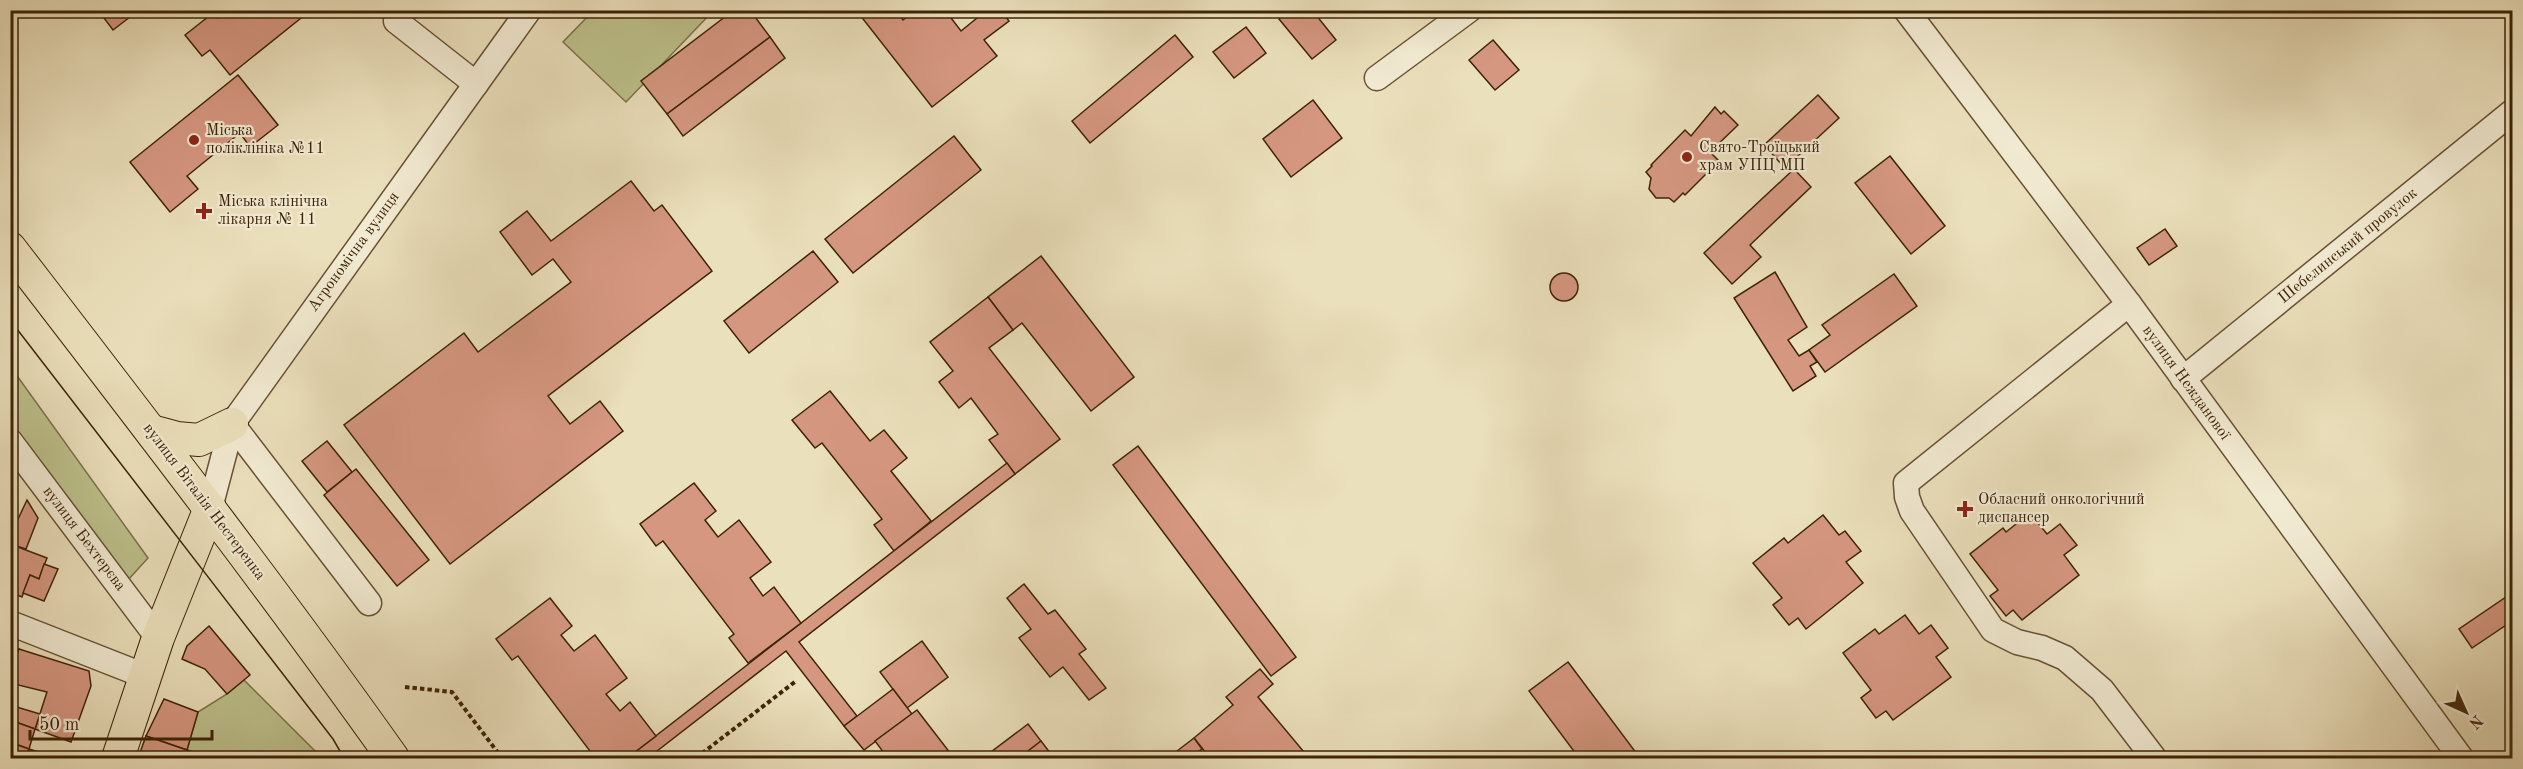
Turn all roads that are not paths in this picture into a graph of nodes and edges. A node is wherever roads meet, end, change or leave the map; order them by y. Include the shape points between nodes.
1 (529, 10) edge
2 (1469, 10) edge
3 (1906, 10) edge
4 (396, 21) dead end
5 (1377, 78) dead end
6 (476, 84) junction
7 (2512, 112) edge
8 (10, 249) edge
9 (2128, 304) junction
10 (2183, 380) junction
11 (231, 424) junction
12 (151, 431) junction
13 (10, 441) edge
14 (210, 508) junction
15 (369, 603) dead end
16 (10, 623) edge
17 (158, 638) junction
18 (145, 675) junction
19 (118, 759) edge
20 (393, 759) edge
21 (2154, 759) edge
22 (2461, 759) edge

1 - 6 street, Агрономічна вулиця
2 - 5 street
3 - 9 street, вулиця Нежданової
4 - 6 street
6 - 11 street, Агрономічна вулиця
7 - 10 street, Шебелинський провулок
8 - 12 main road, вулиця Віталія Нестеренка
9 - 10 street, вулиця Нежданової
9 - 21 street via 1906,483 1912,511 1993,630 2065,658 2102,690
10 - 22 street, вулиця Нежданової
11 - 12 main road via 199,440
11 - 14 street, Агрономічна вулиця
11 - 15 street
12 - 14 main road, вулиця Віталія Нестеренка
13 - 17 street, вулиця Бехтерєва
14 - 17 main road
14 - 20 main road, вулиця Віталія Нестеренка
16 - 18 street
17 - 18 main road
18 - 19 main road

